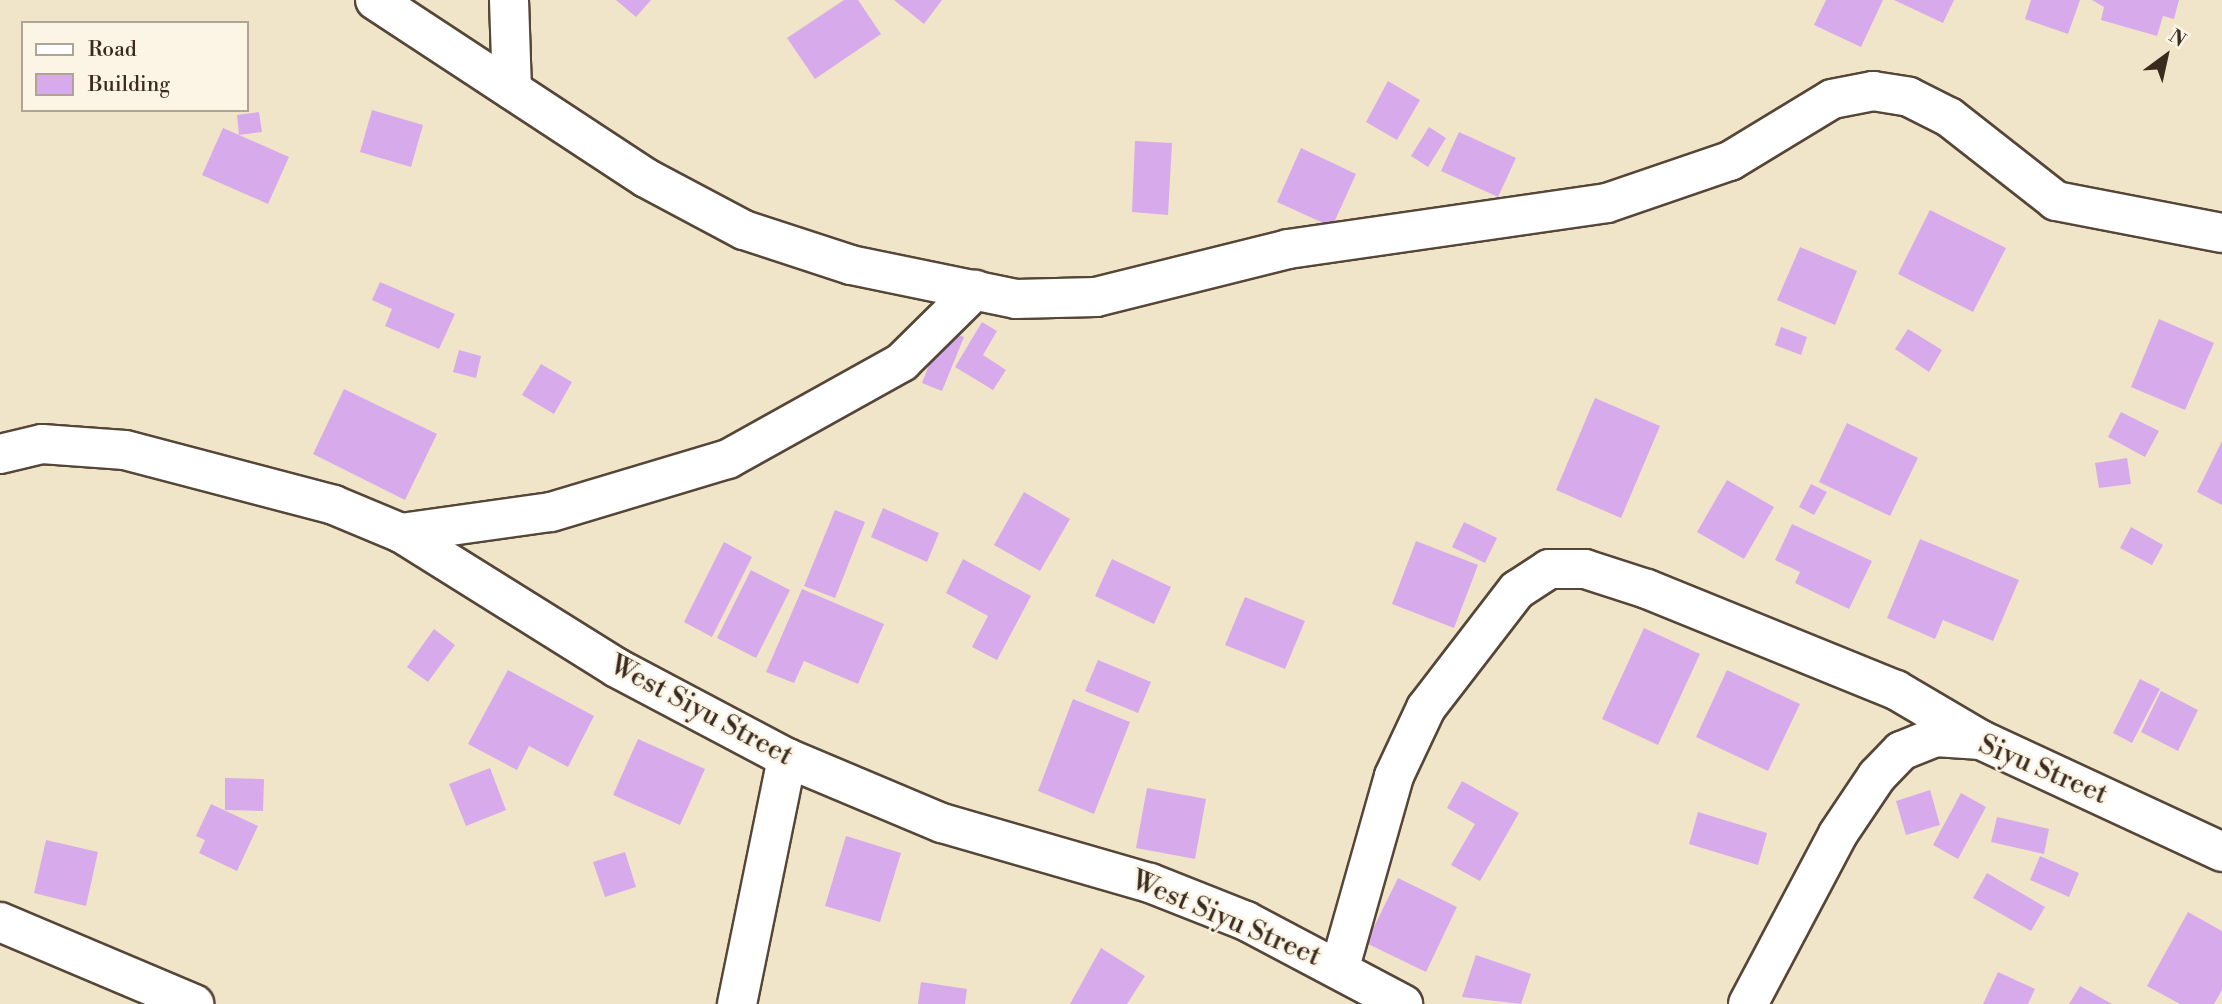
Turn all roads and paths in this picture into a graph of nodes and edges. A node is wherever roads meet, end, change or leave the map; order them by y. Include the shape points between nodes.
1 (375, 0) edge
2 (509, 0) edge
3 (512, 90) junction
4 (2222, 233) edge
5 (975, 290) junction
6 (0, 454) edge
7 (401, 533) junction
8 (1981, 740) junction
9 (788, 758) junction
10 (2222, 852) edge
11 (0, 922) edge
12 (1340, 967) junction
13 (194, 1004) edge
14 (737, 1004) edge
15 (1403, 1004) edge
16 (1748, 1004) edge

1 - 3 street
2 - 3 street
3 - 5 street via 646,178 744,230 851,265
4 - 5 street via 2056,201 1949,117 1909,97 1873,91 1832,99 1730,161 1607,203 1289,249 1096,298 1016,299
5 - 7 street via 902,362 727,459 551,512
6 - 7 street, West Siyu Street via 42,444 125,450 334,505
7 - 9 street, West Siyu Street via 617,668
8 - 10 street, Siyu Street
8 - 12 street via 1896,690 1647,589 1585,569 1549,569 1517,590 1426,708 1394,776
8 - 16 street, Siyu Street via 1935,737 1901,751 1877,776 1838,834
9 - 12 street, West Siyu Street via 942,823 1150,883
9 - 14 street
11 - 13 street
12 - 15 street, West Siyu Street

